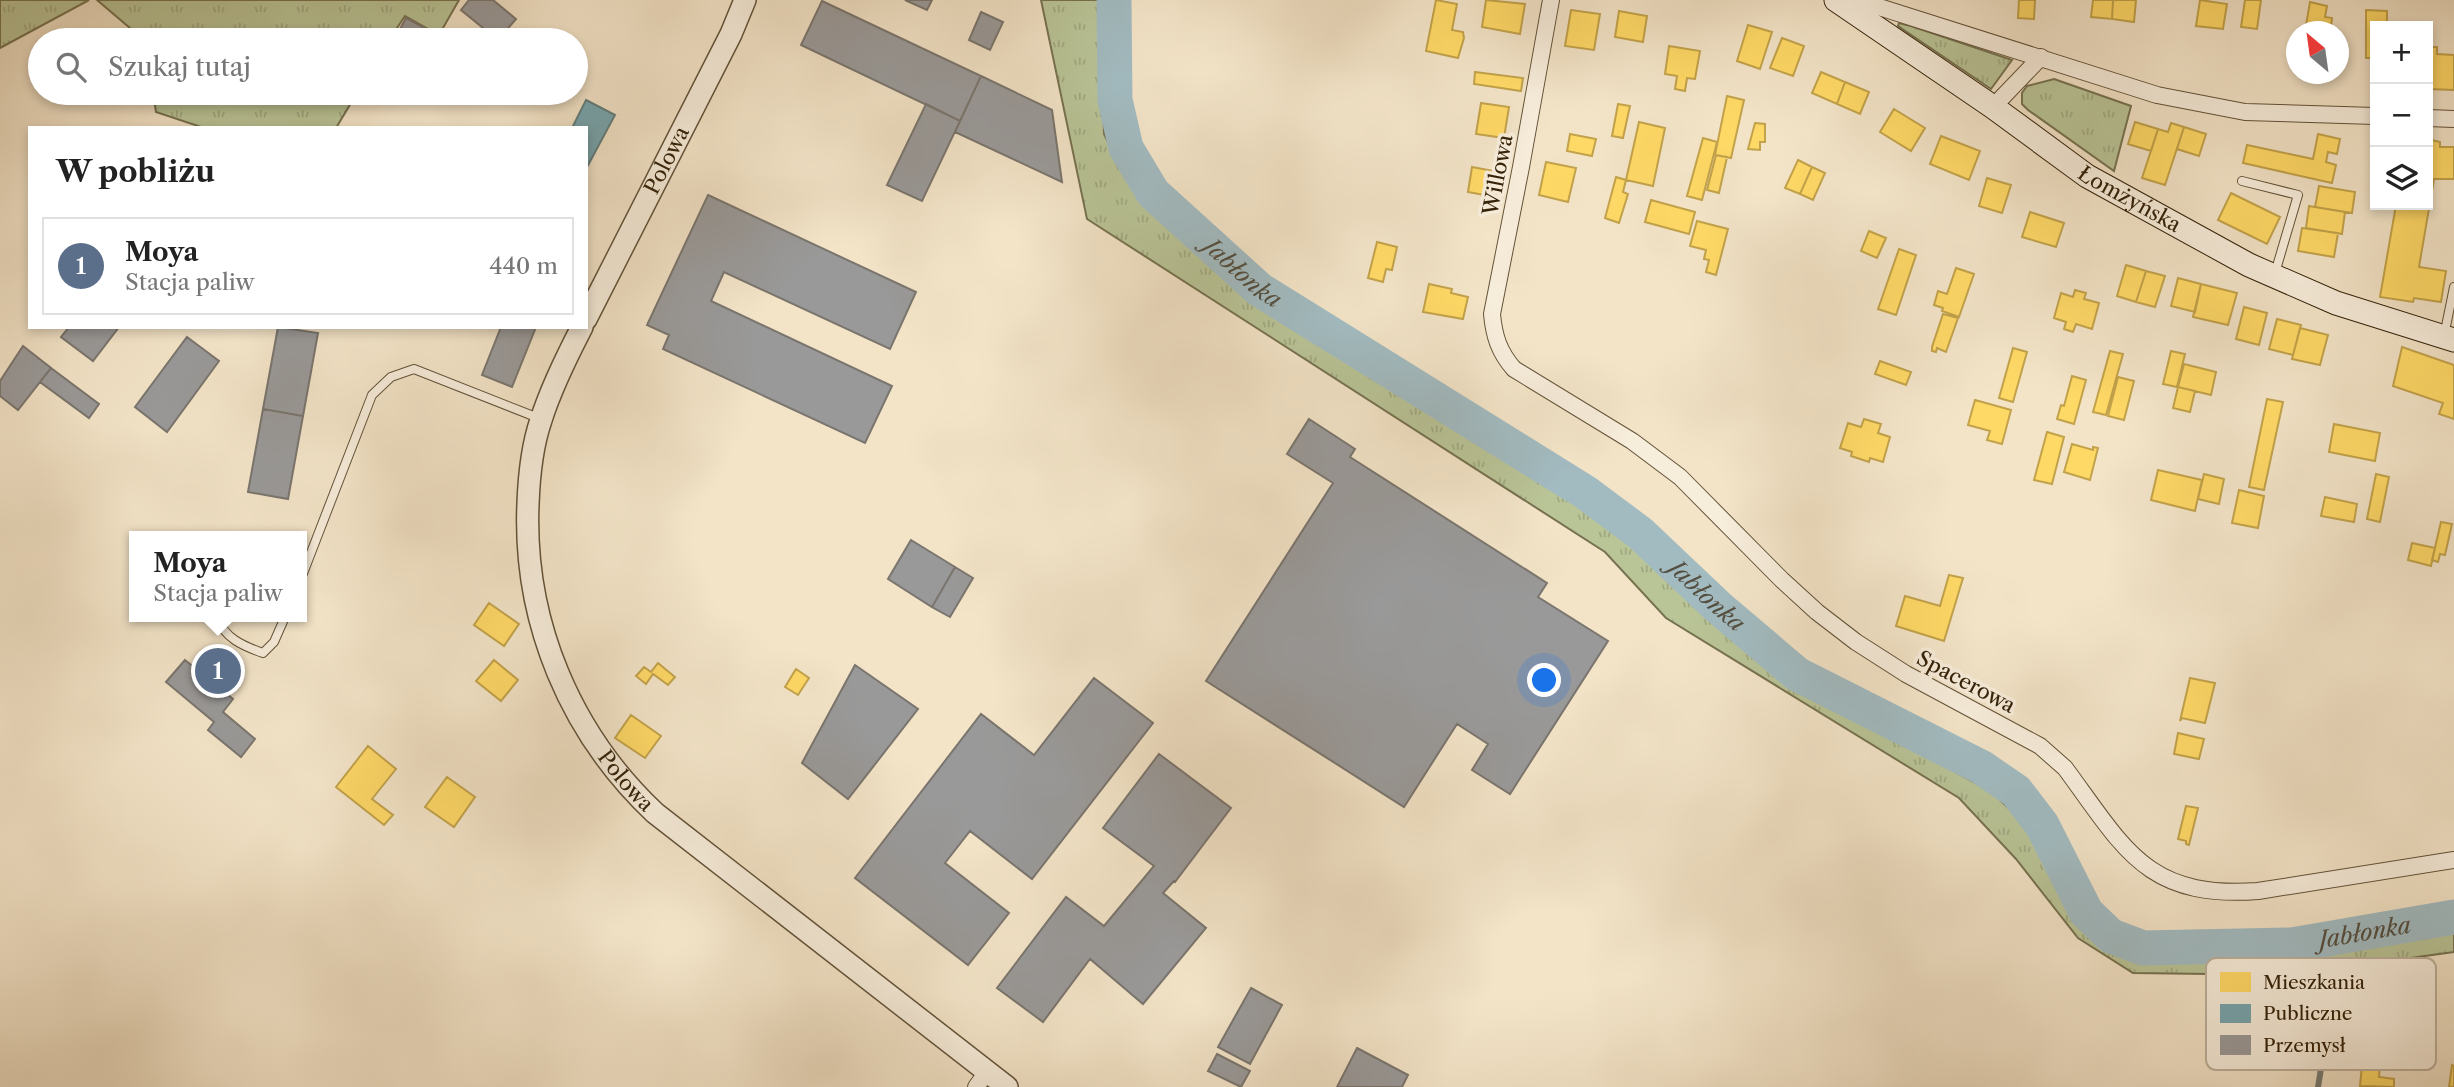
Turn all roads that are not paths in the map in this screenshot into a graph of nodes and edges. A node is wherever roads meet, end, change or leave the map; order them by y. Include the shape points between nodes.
1 (745, 0) edge
2 (1551, 0) edge
3 (1836, 0) edge
4 (1857, 0) edge
5 (2041, 57) junction
6 (1993, 107) junction
7 (2370, 116) edge
8 (2433, 118) edge
9 (2454, 119) edge
10 (2242, 181) dead end
11 (2274, 276) junction
12 (2454, 287) edge
13 (588, 315) edge
14 (581, 329) edge
15 (2449, 339) edge
16 (1503, 356) joint
17 (541, 419) junction
18 (307, 563) edge
19 (219, 622) edge
20 (283, 622) edge
21 (2454, 860) edge
22 (981, 1079) edge
23 (1007, 1087) edge

1 - 13 street, Polowa
2 - 16 street, Willowa via 1492,314 1494,337
3 - 6 main road, Łomżyńska
4 - 5 street
5 - 6 street
5 - 7 street via 2157,95 2245,112
6 - 11 main road, Łomżyńska via 2087,176
8 - 9 street
10 - 11 lane via 2298,195
11 - 15 main road, Łomżyńska via 2336,303
12 - 15 lane
14 - 17 street, Polowa
16 - 21 street, Spacerowa via 1514,369 1632,441 1680,477 1782,580 1856,642 2053,756 2136,860 2167,879 2228,893
17 - 18 lane via 414,369 391,377 372,395
17 - 22 street, Polowa via 527,525 536,607 573,708 606,759 655,813
19 - 20 lane via 243,646 263,653
22 - 23 street, Polowa

